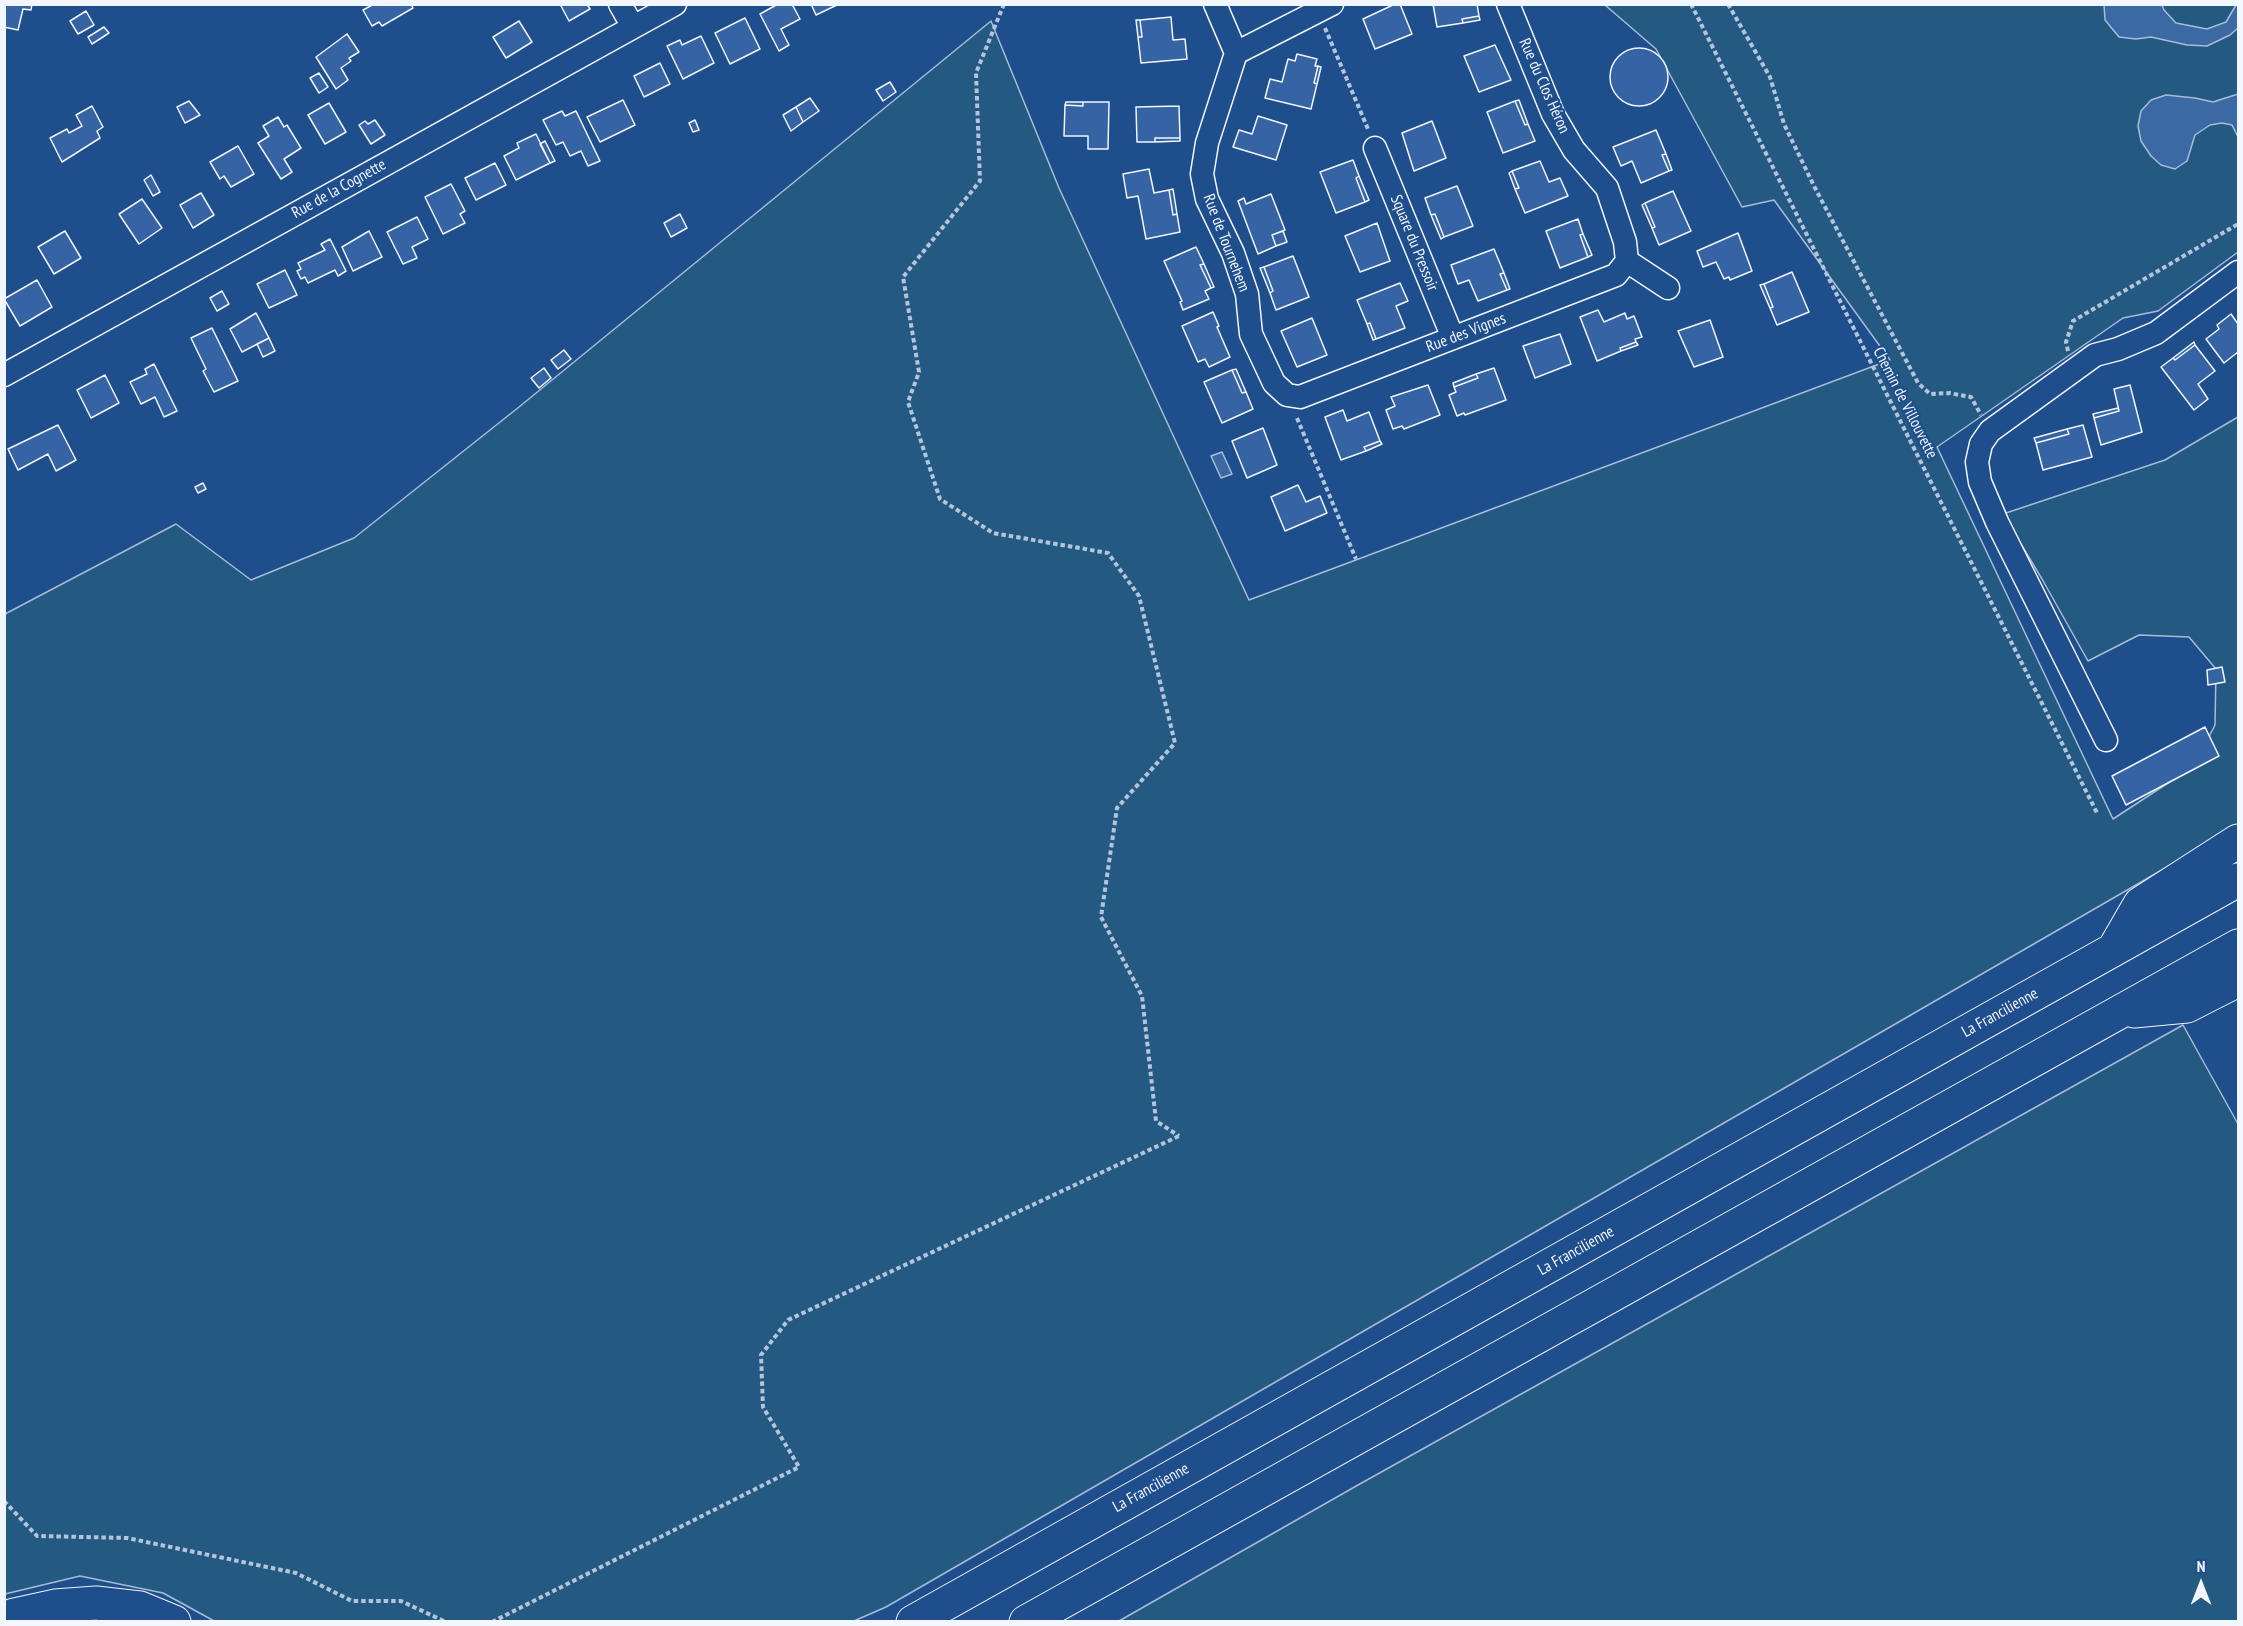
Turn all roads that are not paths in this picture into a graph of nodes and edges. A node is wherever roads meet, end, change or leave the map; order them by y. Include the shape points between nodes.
1 (620, 4) edge
2 (675, 4) edge
3 (1215, 4) edge
4 (1508, 4) edge
5 (1325, 8) edge
6 (633, 27) junction
7 (1236, 53) junction
8 (1375, 148) road end
9 (1627, 261) junction
10 (2238, 272) edge
11 (1668, 288) dead end
12 (1453, 338) junction
13 (4, 375) edge
14 (1294, 396) joint
15 (2106, 740) dead end
16 (2238, 841) edge
17 (2238, 880) edge
18 (2238, 946) edge
19 (2113, 950) junction
20 (2238, 980) edge
21 (2120, 1013) junction
22 (4, 1620) edge
23 (174, 1622) edge
24 (913, 1622) edge
25 (1026, 1622) edge

1 - 6 street
2 - 6 street, Rue de la Cognette
3 - 7 street
4 - 9 street, Rue du Clos Héron via 1553,114 1574,150 1606,188 1625,242
5 - 7 street
6 - 13 street, Rue de la Cognette
7 - 14 street, Rue de Tournehem via 1207,143 1202,174 1207,199 1233,253 1247,294 1251,334 1274,383
8 - 12 street, Square du Pressoir
9 - 11 street
9 - 12 street, Rue des Vignes via 1616,275
10 - 15 street via 2156,333 2095,355 1990,431 1981,444 1977,462 1980,482
12 - 14 street, Rue des Vignes
16 - 19 highway via 2140,904
17 - 19 highway, La Francilienne
18 - 21 highway
19 - 24 highway, La Francilienne
20 - 21 highway via 2187,1006
21 - 25 highway
22 - 23 highway via 56,1606 96,1603 140,1608

